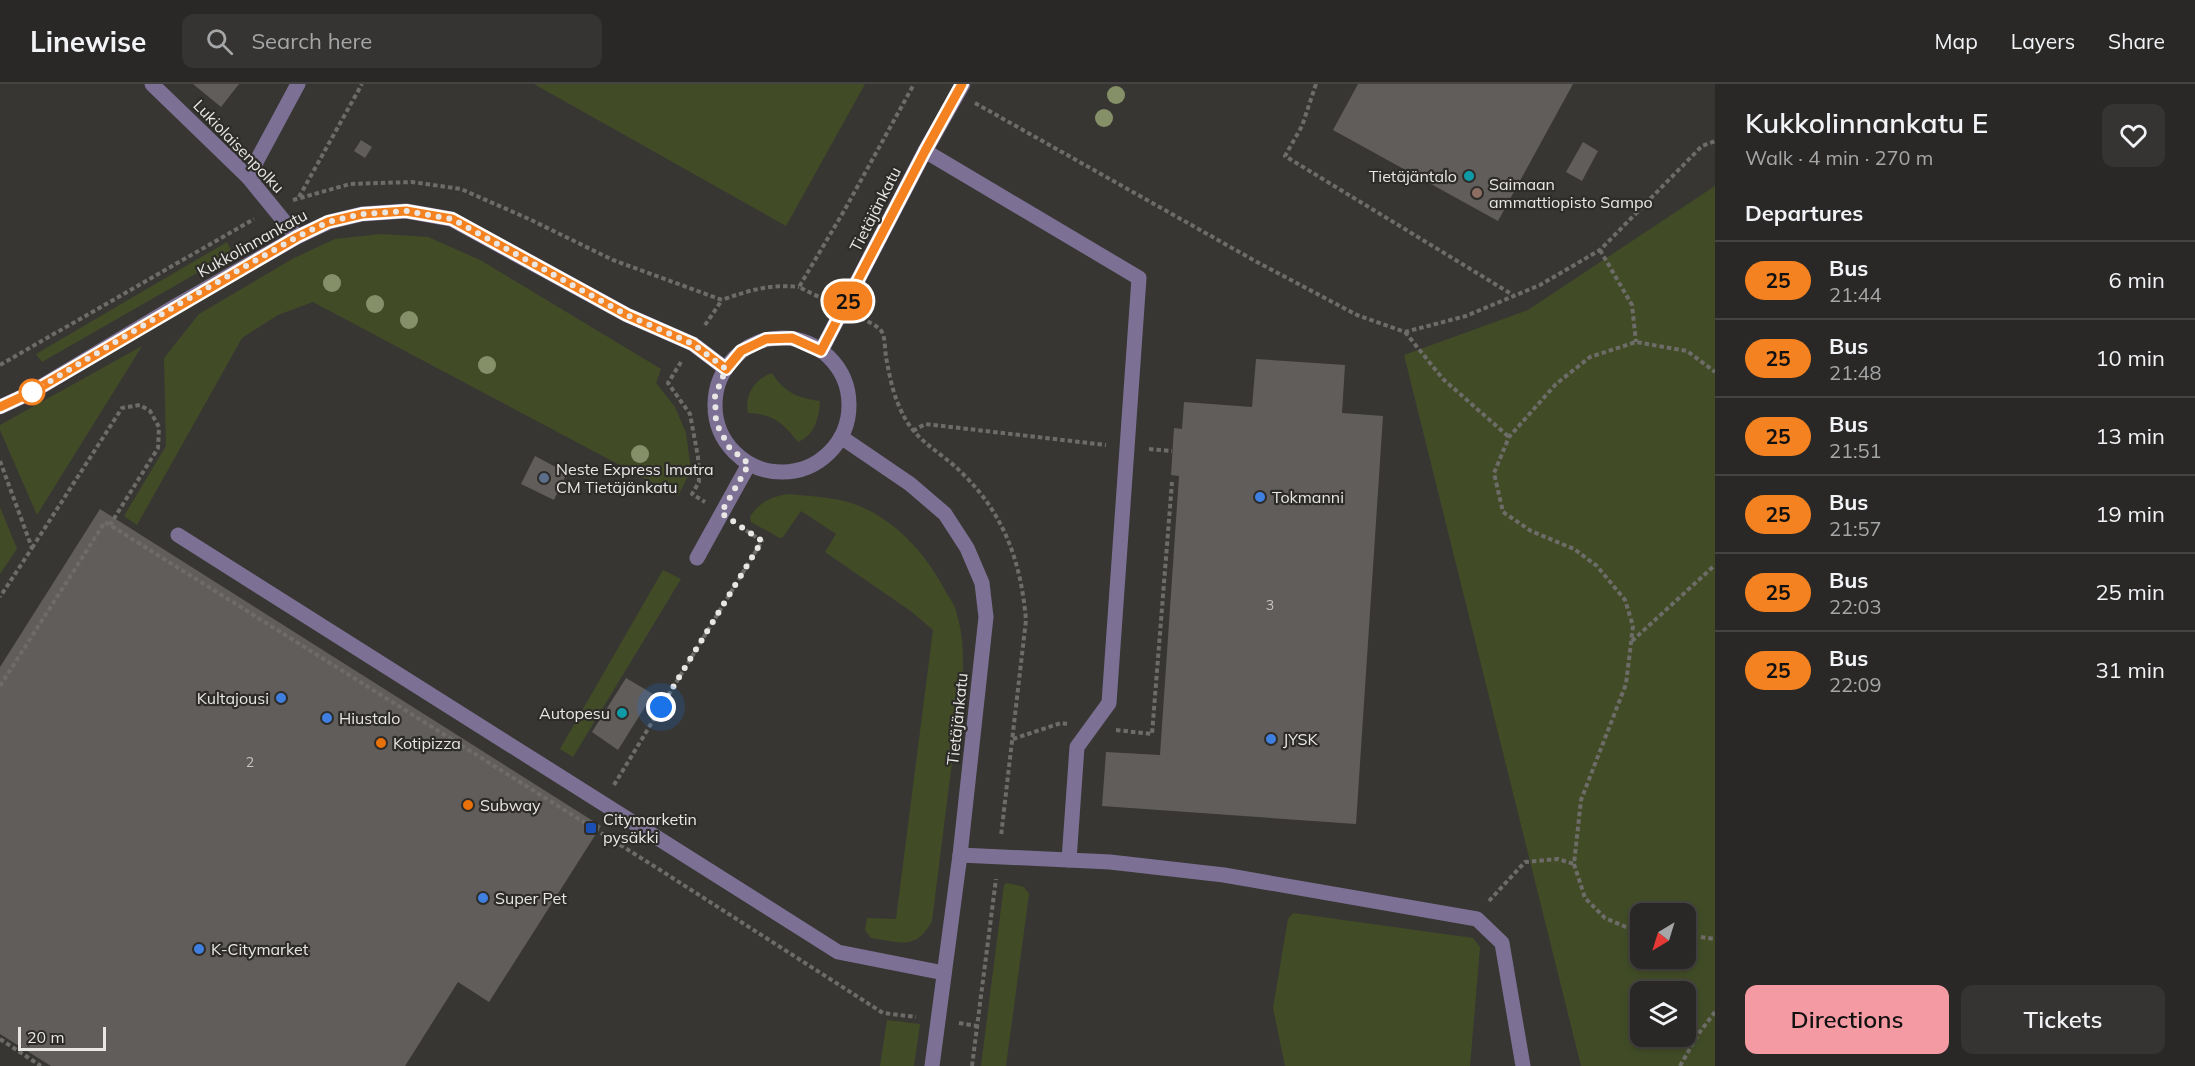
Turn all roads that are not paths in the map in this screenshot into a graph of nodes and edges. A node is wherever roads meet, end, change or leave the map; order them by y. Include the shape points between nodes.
1 (152, 84) edge
2 (298, 84) edge
3 (963, 84) edge
4 (925, 151) junction
5 (248, 177) junction
6 (297, 237) junction
7 (821, 351) junction
8 (726, 369) junction
9 (0, 407) edge
10 (841, 437) junction
11 (749, 464) junction
12 (178, 535) dead end
13 (697, 558) dead end
14 (960, 855) junction
15 (1069, 860) junction
16 (944, 973) junction
17 (932, 1066) edge
18 (1523, 1066) edge

1 - 5 street, Lukiolaisenpolku
2 - 5 street
3 - 4 street, Tietäjänkatu
4 - 7 street, Tietäjänkatu
4 - 15 street via 1139,278 1109,703 1077,747
5 - 6 street, Lukiolaisenpolku
6 - 8 street, Kukkolinnankatu via 328,222 362,214 406,211 452,219 627,315 693,344
6 - 9 street, Kukkolinnankatu
7 - 8 street via 792,338 766,339 741,351
7 - 10 street via 836,365 847,388 849,413
8 - 11 street via 715,396 716,423 729,447
10 - 11 street via 824,458 800,470 774,472
10 - 14 street, Tietäjänkatu via 910,484 945,514 967,548 982,583 986,616
11 - 13 street
12 - 16 street via 838,952
14 - 15 street
14 - 16 street, Tietäjänkatu
15 - 18 street via 1224,875 1477,919 1502,943
16 - 17 street, Tietäjänkatu

